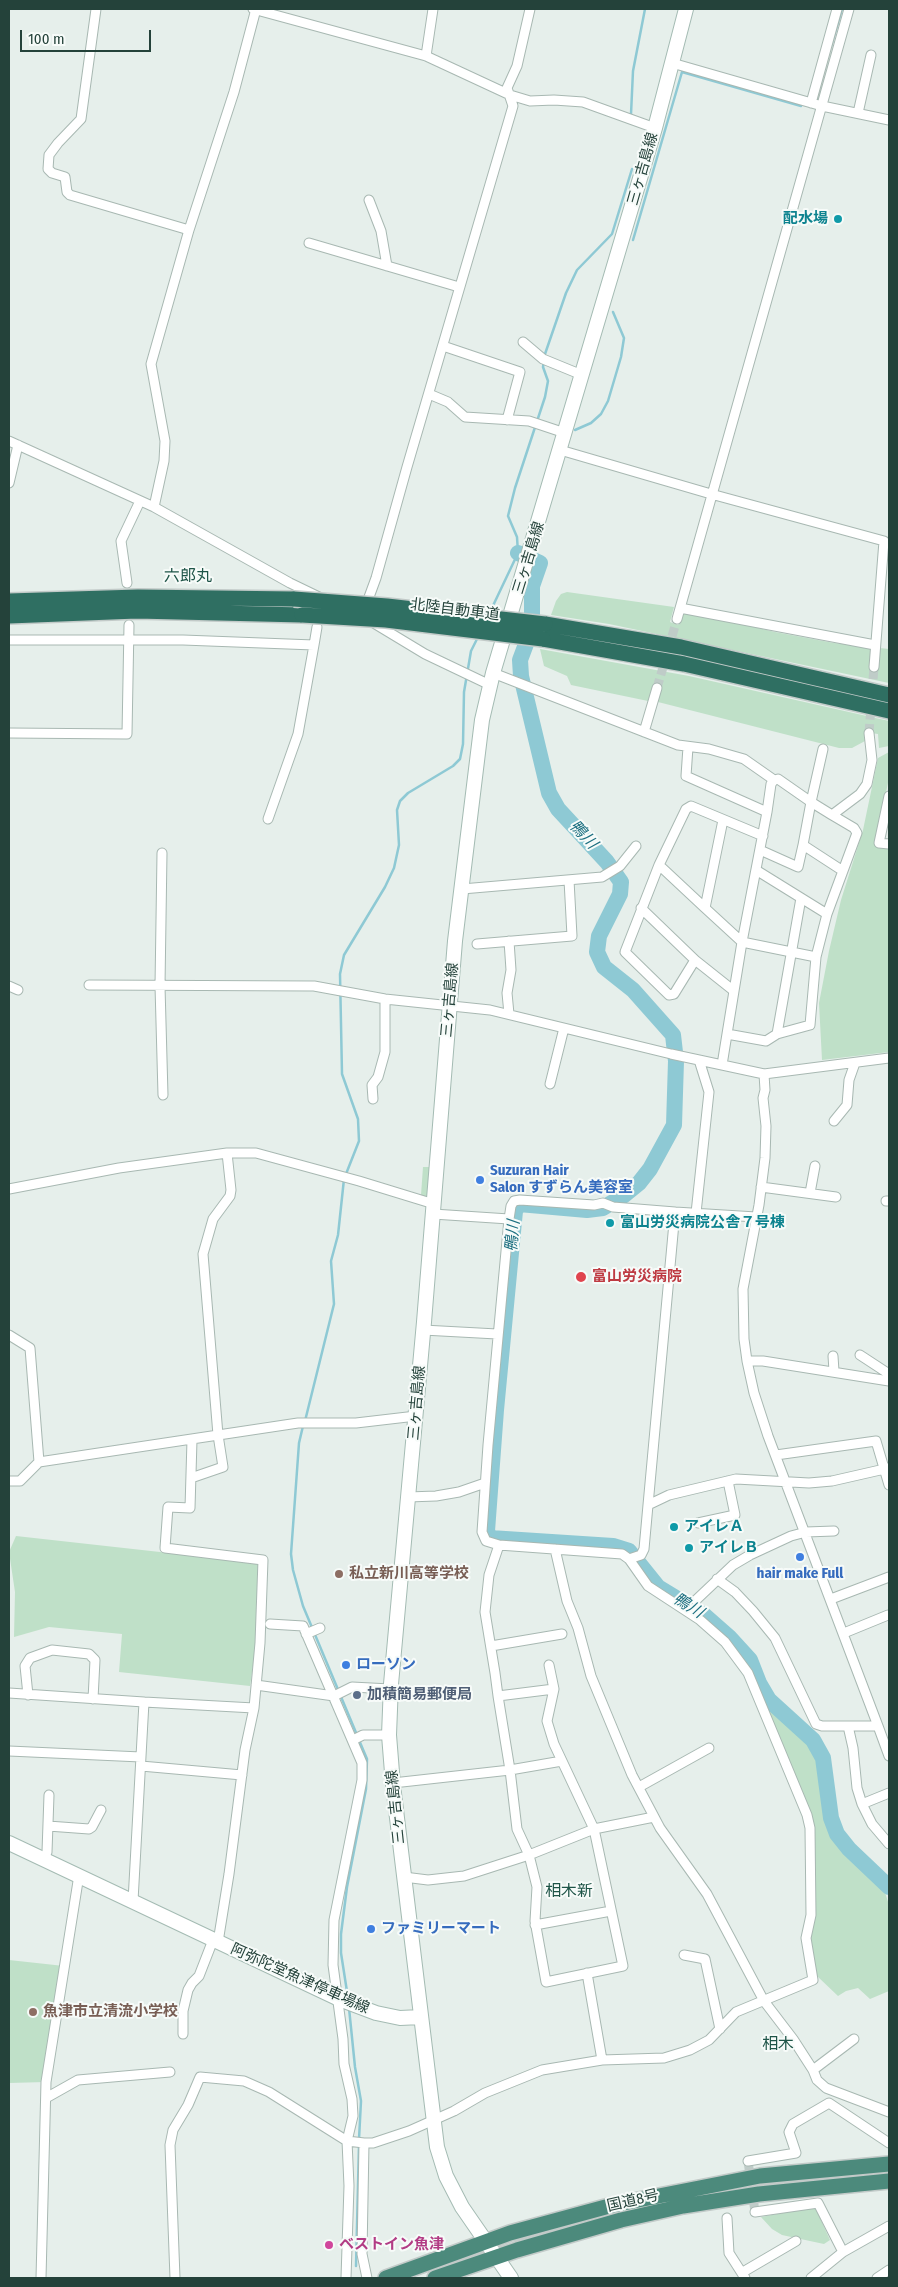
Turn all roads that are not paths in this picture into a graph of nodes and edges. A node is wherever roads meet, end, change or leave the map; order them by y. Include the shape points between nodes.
1 (96, 9) edge
2 (255, 9) edge
3 (434, 9) edge
4 (530, 9) edge
5 (686, 9) edge
6 (837, 9) edge
7 (849, 9) edge
8 (871, 55) dead end
9 (426, 56) junction
10 (672, 63) junction
11 (510, 96) junction
12 (811, 102) junction
13 (822, 106) junction
14 (858, 113) junction
15 (889, 120) edge
16 (655, 128) junction
17 (369, 200) dead end
18 (189, 230) junction
19 (308, 244) dead end
20 (387, 266) junction
21 (459, 287) junction
22 (523, 342) dead end
23 (443, 346) junction
24 (582, 375) junction
25 (429, 394) junction
26 (507, 420) junction
27 (565, 433) junction
28 (13, 443) edge
29 (560, 450) junction
30 (9, 483) edge
31 (711, 494) junction
32 (140, 501) junction
33 (154, 507) junction
34 (127, 583) dead end
35 (9, 601) edge
36 (680, 608) junction
37 (9, 616) edge
38 (362, 616) junction
39 (677, 619) tunnel mouth
40 (129, 625) dead end
41 (317, 627) dead end
42 (544, 631) junction
43 (9, 640) edge
44 (129, 640) junction
45 (314, 645) junction
46 (875, 645) junction
47 (874, 666) tunnel mouth
48 (492, 679) junction
49 (657, 688) tunnel mouth
50 (885, 694) edge
51 (889, 710) edge
52 (644, 732) junction
53 (869, 732) tunnel mouth
54 (9, 733) edge
55 (688, 747) junction
56 (823, 749) dead end
57 (774, 780) junction
58 (889, 796) edge
59 (811, 802) junction
60 (766, 812) junction
61 (832, 814) junction
62 (268, 820) dead end
63 (723, 820) junction
64 (763, 836) junction
65 (889, 844) edge
66 (803, 845) junction
67 (636, 846) dead end
68 (760, 850) junction
69 (162, 853) dead end
70 (660, 864) junction
71 (756, 870) junction
72 (843, 871) junction
73 (569, 880) junction
74 (462, 889) junction
75 (801, 898) junction
76 (641, 908) junction
77 (706, 908) junction
78 (826, 914) junction
79 (509, 941) junction
80 (742, 942) junction
81 (477, 944) dead end
82 (792, 953) junction
83 (816, 957) junction
84 (695, 960) junction
85 (89, 985) dead end
86 (9, 986) edge
87 (160, 986) junction
88 (18, 990) dead end
89 (734, 991) junction
90 (385, 999) junction
91 (449, 1007) junction
92 (509, 1014) junction
93 (564, 1028) junction
94 (727, 1034) junction
95 (777, 1034) junction
96 (889, 1059) edge
97 (699, 1060) junction
98 (855, 1063) junction
99 (722, 1065) junction
100 (764, 1074) junction
101 (550, 1084) dead end
102 (162, 1095) dead end
103 (373, 1099) dead end
104 (834, 1121) dead end
105 (227, 1153) junction
106 (815, 1166) dead end
107 (761, 1186) junction
108 (9, 1189) edge
109 (810, 1193) junction
110 (836, 1197) dead end
111 (433, 1209) junction
112 (674, 1212) junction
113 (696, 1214) junction
114 (756, 1217) junction
115 (510, 1219) junction
116 (423, 1330) junction
117 (497, 1334) junction
118 (9, 1335) edge
119 (860, 1354) dead end
120 (833, 1356) dead end
121 (747, 1361) junction
122 (834, 1371) junction
123 (889, 1374) edge
124 (889, 1382) edge
125 (416, 1416) junction
126 (218, 1435) junction
127 (192, 1440) junction
128 (776, 1455) junction
129 (39, 1462) junction
130 (887, 1468) edge
131 (191, 1478) junction
132 (9, 1481) edge
133 (728, 1481) junction
134 (785, 1481) junction
135 (486, 1483) junction
136 (889, 1485) edge
137 (408, 1497) junction
138 (648, 1505) junction
139 (698, 1523) dead end
140 (834, 1531) dead end
141 (806, 1532) junction
142 (499, 1544) junction
143 (555, 1549) junction
144 (630, 1559) junction
145 (889, 1577) edge
146 (717, 1579) junction
147 (831, 1599) junction
148 (696, 1600) dead end
149 (888, 1615) dead end
150 (270, 1624) dead end
151 (320, 1628) dead end
152 (844, 1633) junction
153 (306, 1634) junction
154 (562, 1634) dead end
155 (490, 1646) junction
156 (549, 1665) dead end
157 (256, 1685) junction
158 (390, 1689) junction
159 (554, 1689) junction
160 (9, 1693) edge
161 (28, 1695) junction
162 (334, 1696) junction
163 (498, 1696) junction
164 (93, 1699) junction
165 (144, 1702) junction
166 (254, 1708) junction
167 (848, 1726) junction
168 (878, 1726) junction
169 (389, 1735) junction
170 (353, 1740) junction
171 (709, 1748) dead end
172 (9, 1751) edge
173 (889, 1756) edge
174 (141, 1761) junction
175 (562, 1761) junction
176 (510, 1770) junction
177 (242, 1775) junction
178 (392, 1783) junction
179 (639, 1787) junction
180 (889, 1793) edge
181 (50, 1795) dead end
182 (862, 1804) junction
183 (101, 1810) dead end
184 (654, 1817) junction
185 (48, 1826) junction
186 (594, 1829) junction
187 (9, 1843) edge
188 (889, 1844) edge
189 (529, 1855) junction
190 (44, 1859) junction
191 (79, 1876) junction
192 (404, 1877) junction
193 (133, 1901) junction
194 (612, 1910) junction
195 (535, 1925) junction
196 (215, 1941) junction
197 (684, 1955) dead end
198 (587, 1974) junction
199 (339, 1999) junction
200 (764, 2001) junction
201 (421, 2016) junction
202 (720, 2029) junction
203 (183, 2034) dead end
204 (854, 2039) dead end
205 (602, 2060) junction
206 (813, 2070) junction
207 (170, 2072) dead end
208 (46, 2098) junction
209 (889, 2112) edge
210 (433, 2119) junction
211 (347, 2141) junction
212 (364, 2143) junction
213 (889, 2143) edge
214 (748, 2161) dead end
215 (889, 2164) edge
216 (889, 2181) edge
217 (755, 2212) dead end
218 (727, 2218) dead end
219 (887, 2227) edge
220 (889, 2238) edge
221 (486, 2241) junction
222 (796, 2241) dead end
223 (843, 2252) junction
224 (497, 2257) junction
225 (889, 2270) edge
226 (744, 2275) edge
227 (41, 2278) edge
228 (175, 2278) edge
229 (346, 2278) edge
230 (367, 2278) edge
231 (386, 2278) edge
232 (435, 2278) edge
233 (511, 2278) edge
234 (811, 2278) edge
235 (877, 2278) edge

1 - 18 street via 81,119 49,156 48,169 65,177 70,195
2 - 9 street
2 - 18 street via 234,92
3 - 9 street
4 - 11 street via 507,88
5 - 10 main road, 三ヶ吉島線
6 - 12 street
7 - 13 street
8 - 14 street
9 - 11 street
10 - 12 street
10 - 16 main road, 三ヶ吉島線
11 - 16 street via 530,101 583,102
11 - 21 street via 513,106
12 - 13 street
13 - 14 street
13 - 31 street
14 - 15 street
16 - 24 main road, 三ヶ吉島線
17 - 20 street via 381,231
18 - 33 street via 151,364 165,441
19 - 20 street
20 - 21 street
21 - 23 street
22 - 24 street via 542,359
23 - 25 street
23 - 26 street via 520,372
24 - 27 main road, 三ヶ吉島線
25 - 26 street via 448,402 465,417
25 - 38 street
26 - 27 street via 528,421
27 - 29 main road, 三ヶ吉島線
28 - 30 street
28 - 32 street
29 - 31 street
29 - 48 main road, 三ヶ吉島線
31 - 36 street
31 - 46 street via 884,541
32 - 33 street
32 - 34 street via 121,541
33 - 38 street via 290,584
35 - 42 highway, 北陸自動車道, bridge via 138,597 294,599 387,606
36 - 39 street
36 - 46 street
37 - 42 highway, 北陸自動車道, bridge via 137,611 302,614
38 - 48 street via 426,654
40 - 44 street
41 - 45 street
42 - 50 highway, 北陸自動車道 via 681,647
42 - 51 highway, 北陸自動車道
43 - 44 street
44 - 45 street
44 - 54 street via 127,734
45 - 62 street via 298,734
46 - 47 street
48 - 52 street
48 - 74 main road, 三ヶ吉島線 via 482,720
49 - 52 street
52 - 55 street
53 - 61 street via 872,760 867,784 860,794
55 - 57 street via 744,759
55 - 60 street via 686,776
56 - 59 street
57 - 59 street via 778,779
57 - 60 street
58 - 65 street via 879,843
59 - 61 street
59 - 66 street
60 - 64 street
61 - 72 street via 857,833
63 - 64 street
63 - 70 street via 691,806 686,808
63 - 77 street
64 - 68 street
66 - 68 street via 798,867
66 - 72 street
67 - 73 street via 610,874
68 - 71 street
69 - 87 street
70 - 76 street
70 - 77 street
71 - 75 street
71 - 80 street
72 - 78 street
73 - 74 street
73 - 79 street via 572,936
74 - 91 main road, 三ヶ吉島線
75 - 78 street
75 - 82 street
76 - 84 street
76 - 84 street via 625,952 669,995 674,994
77 - 80 street
78 - 83 street
79 - 81 street
79 - 92 street
80 - 82 street
80 - 89 street
82 - 83 street
82 - 95 street
83 - 95 street via 810,1025
84 - 89 street
85 - 87 street
86 - 88 street
87 - 90 street via 314,986
87 - 102 street
89 - 94 street
90 - 91 street
90 - 103 street via 385,1052 378,1077 372,1085
91 - 92 street
91 - 111 main road, 三ヶ吉島線
92 - 93 street
93 - 97 street
93 - 101 street
94 - 95 street via 766,1041
94 - 99 street
96 - 98 street
97 - 99 street
97 - 113 street via 708,1092
98 - 100 street
98 - 104 street via 849,1080 847,1105
99 - 100 street
100 - 107 street via 766,1126
105 - 108 street via 120,1168
105 - 111 street via 256,1153 285,1160
105 - 126 street via 232,1190 213,1220 203,1254
106 - 109 street
107 - 109 street
107 - 114 street
109 - 110 street
111 - 115 street
111 - 116 main road, 三ヶ吉島線
112 - 113 street
112 - 115 street via 613,1207 604,1203 594,1206 520,1200 511,1206
112 - 138 street
113 - 114 street
114 - 121 street via 743,1289
115 - 117 street
116 - 117 street
116 - 125 main road, 三ヶ吉島線
117 - 135 street
118 - 129 street via 30,1348
119 - 123 street
120 - 122 street
121 - 122 street
121 - 128 street via 754,1393
122 - 124 street
125 - 126 street via 298,1423
125 - 137 main road, 三ヶ吉島線
126 - 127 street
126 - 131 street via 223,1467
127 - 129 street
127 - 131 street
128 - 130 street via 876,1441
128 - 134 street
129 - 132 street via 20,1481
130 - 134 street via 832,1481
130 - 136 street
131 - 157 street via 190,1508 168,1508 165,1548 263,1560
133 - 134 street
133 - 138 street via 669,1495
133 - 139 street via 735,1515
134 - 141 street
135 - 137 street via 460,1492
135 - 142 street via 482,1532 486,1541
137 - 158 main road, 三ヶ吉島線
138 - 144 street via 644,1549 640,1555
140 - 141 street
141 - 146 street via 750,1555
141 - 147 street
142 - 143 street
142 - 155 street via 489,1575 485,1612
143 - 144 street via 622,1554
143 - 179 street via 591,1676
144 - 200 street via 648,1586 707,1625 746,1668 807,1815 811,1860 806,1938 813,1980
145 - 147 street
146 - 148 street
146 - 167 street via 735,1592 775,1638 816,1724
147 - 152 street
149 - 152 street
150 - 153 street via 303,1626
151 - 153 street
152 - 168 street
153 - 162 street
154 - 155 street
155 - 163 street
156 - 159 street
157 - 162 street
157 - 166 street
158 - 162 street via 352,1687
158 - 169 main road, 三ヶ吉島線
159 - 163 street
159 - 175 street via 547,1721
160 - 161 street
161 - 164 street
161 - 164 street via 26,1666 30,1658 52,1650 89,1654 95,1660
162 - 170 street
163 - 176 street
164 - 165 street
165 - 166 street
165 - 174 street
166 - 177 street
167 - 168 street
167 - 182 street
168 - 173 street
169 - 170 street via 363,1735
169 - 178 main road, 三ヶ吉島線
170 - 199 street via 362,1762 362,1780 334,1920 333,1965
171 - 179 street
172 - 174 street
174 - 177 street
174 - 193 street
175 - 176 street
175 - 186 street
176 - 178 street
176 - 189 street via 516,1829
177 - 196 street via 230,1874
178 - 192 main road, 三ヶ吉島線
179 - 184 street
180 - 182 street
181 - 185 street
182 - 188 street via 872,1824
183 - 185 street via 89,1829
184 - 186 street
184 - 200 street via 707,1894
185 - 190 street
186 - 189 street
186 - 194 street
187 - 190 main road, 阿弥陀堂魚津停車場線
189 - 192 street via 464,1876 428,1880
189 - 195 street via 537,1887
190 - 191 main road, 阿弥陀堂魚津停車場線
191 - 193 main road, 阿弥陀堂魚津停車場線
191 - 208 street via 49,2057
192 - 201 main road, 三ヶ吉島線
193 - 196 main road, 阿弥陀堂魚津停車場線
194 - 195 street
194 - 198 street via 623,1966
195 - 198 street via 546,1982
196 - 199 main road, 阿弥陀堂魚津停車場線
196 - 203 street via 199,1976 188,1990 183,2011
197 - 202 street via 705,1959
198 - 205 street
199 - 201 main road, 阿弥陀堂魚津停車場線 via 400,2018
199 - 211 street via 344,2064 353,2116
200 - 202 street via 736,2012
200 - 206 street
201 - 210 main road
202 - 205 street via 709,2040 690,2050 664,2058
204 - 206 street
205 - 210 street via 542,2070
206 - 209 street via 817,2080 826,2088
207 - 208 street via 78,2080
208 - 227 street
210 - 212 street via 409,2131
210 - 221 main road via 446,2176 462,2207
211 - 212 street
211 - 228 street via 253,2084 200,2076 173,2130 170,2145
211 - 229 street
212 - 230 street via 362,2254
213 - 214 street via 829,2102 793,2124 789,2132 796,2153
215 - 221 highway, 国道8号 via 760,2176 679,2191 614,2205
216 - 224 highway, 国道8号 via 760,2194 683,2206 621,2220
217 - 223 street via 818,2203
218 - 226 street via 729,2253
219 - 220 street
219 - 223 street
221 - 224 main road
221 - 231 highway, 国道8号
222 - 226 street
223 - 234 street
224 - 232 highway, 国道8号
224 - 233 main road
225 - 235 street

